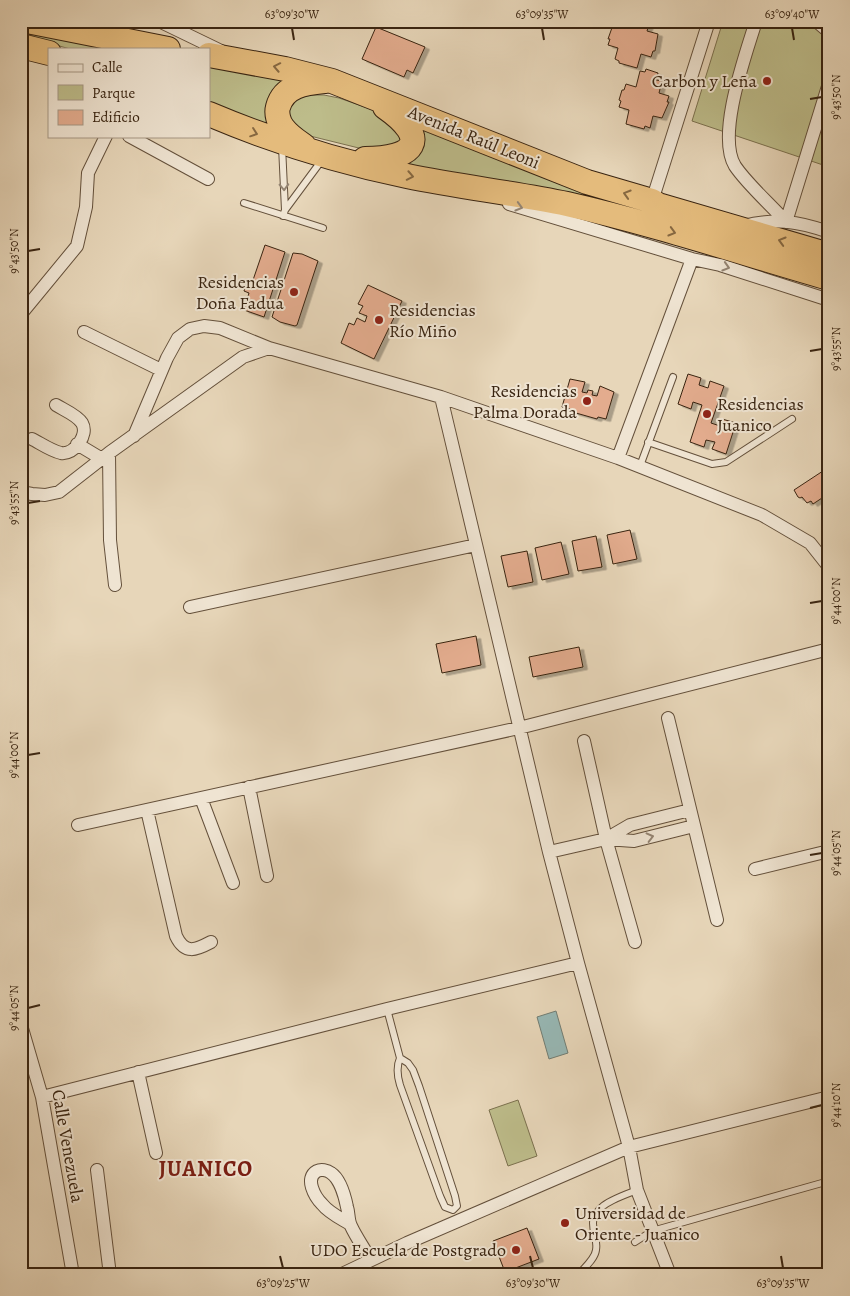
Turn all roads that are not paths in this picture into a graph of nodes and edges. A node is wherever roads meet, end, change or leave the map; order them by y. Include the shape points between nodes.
1 (159, 21) edge
2 (709, 21) edge
3 (756, 21) edge
4 (816, 21) edge
5 (46, 23) edge
6 (829, 32) edge
7 (21, 46) edge
8 (163, 48) edge
9 (48, 53) edge
10 (210, 55) edge
11 (241, 60) junction
12 (332, 81) junction
13 (829, 83) edge
14 (367, 94) junction
15 (210, 114) edge
16 (105, 138) edge
17 (133, 138) edge
18 (282, 142) junction
19 (326, 155) junction
20 (208, 179) dead end
21 (457, 185) junction
22 (652, 201) junction
23 (244, 203) dead end
24 (284, 213) junction
25 (786, 222) junction
26 (323, 228) dead end
27 (737, 228) junction
28 (829, 232) edge
29 (829, 254) edge
30 (692, 259) junction
31 (829, 278) edge
32 (829, 300) edge
33 (21, 314) edge
34 (84, 332) dead end
35 (269, 348) junction
36 (161, 370) junction
37 (673, 377) dead end
38 (440, 397) junction
39 (56, 405) dead end
40 (792, 419) dead end
41 (134, 436) junction
42 (32, 439) dead end
43 (648, 442) junction
44 (77, 444) junction
45 (105, 456) junction
46 (618, 458) junction
47 (640, 466) junction
48 (21, 492) edge
49 (476, 545) junction
50 (829, 567) edge
51 (116, 585) dead end
52 (190, 607) dead end
53 (829, 649) edge
54 (668, 718) dead end
55 (519, 728) junction
56 (584, 741) dead end
57 (249, 787) junction
58 (201, 798) junction
59 (147, 810) junction
60 (690, 810) junction
61 (78, 825) dead end
62 (694, 826) junction
63 (606, 839) junction
64 (549, 852) junction
65 (829, 852) edge
66 (755, 869) dead end
67 (267, 876) dead end
68 (233, 883) dead end
69 (717, 920) dead end
70 (211, 942) dead end
71 (635, 942) dead end
72 (578, 963) junction
73 (387, 1009) junction
74 (21, 1025) edge
75 (400, 1058) junction
76 (138, 1072) junction
77 (42, 1096) junction
78 (829, 1097) edge
79 (629, 1147) junction
80 (156, 1154) dead end
81 (97, 1170) dead end
82 (829, 1181) edge
83 (636, 1190) junction
84 (350, 1224) dead end
85 (652, 1231) junction
86 (635, 1242) dead end
87 (377, 1257) junction
88 (72, 1275) edge
89 (110, 1275) edge
90 (340, 1275) edge
91 (578, 1275) edge
92 (670, 1275) edge

1 - 11 street
2 - 22 street
3 - 25 street via 732,107 729,147 735,166
4 - 6 street
5 - 8 highway
7 - 9 highway
10 - 11 highway, Avenida Raúl Leoni
12 -> 11 highway, Avenida Raúl Leoni
12 - 14 highway, Avenida Raúl Leoni
12 - 19 highway via 296,86 282,97 277,111 282,127
13 - 25 street
14 - 19 highway via 407,124 412,135 410,149 398,156 370,160
22 -> 14 highway, Avenida Raúl Leoni via 587,182
15 -> 18 highway, Avenida Raúl Leoni
16 - 33 street via 88,173 86,207 77,246
17 - 20 street
18 - 19 highway, Avenida Raúl Leoni
18 -> 24 lane
19 -> 21 highway, Avenida Raúl Leoni via 406,176
19 - 24 lane
21 -> 30 street, Avenida Raúl Leoni via 485,197
21 -> 31 highway, Avenida Raúl Leoni via 603,213
22 - 27 highway, Avenida Raúl Leoni
23 - 24 lane
24 - 26 lane
25 - 27 street, Avenida Raúl Leoni via 772,220
25 - 28 street, Avenida Raúl Leoni
29 -> 27 highway, Avenida Raúl Leoni
30 -> 32 street, Avenida Raúl Leoni
30 - 46 street
34 - 36 street
35 - 36 street via 220,328 204,326 190,329 178,338
35 - 38 street
35 - 41 street via 243,358
36 - 41 street
37 - 43 lane
38 - 46 street
38 - 49 street
39 - 44 street via 82,424 83,438
40 - 43 lane via 719,464
41 - 45 street
42 - 44 street via 60,453 71,451
43 - 47 lane
44 - 45 street
45 - 48 street via 59,492 45,495
45 - 51 street
46 - 47 street
47 - 50 street via 762,515 810,543
49 - 52 street
49 - 55 street
53 - 55 street
54 - 60 street
55 - 57 street
55 - 64 street
56 - 63 street
57 - 58 street
57 - 67 street
58 - 59 street
58 - 68 street
59 - 61 street
59 - 70 street via 179,943 192,950
60 - 62 street
60 - 63 street via 630,825
63 -> 62 street via 634,841
62 - 69 street
63 - 64 street
63 - 71 street
64 - 72 street
65 - 66 street
72 - 73 street
72 - 79 street
73 - 75 lane
73 - 76 street
74 - 77 street, Calle Venezuela
75 - 75 lane via 413,1070 419,1086 455,1196 457,1206 453,1210 445,1207 440,1196 400,1085 397,1065
76 - 77 street
76 - 80 street
77 - 88 street, Calle Venezuela
78 - 79 street
79 - 83 street
79 - 87 street
81 - 89 street
82 - 85 lane
83 - 85 street
83 - 91 lane via 598,1211 592,1222 596,1250
84 - 87 street via 370,1259
85 - 86 lane
85 - 92 street
87 - 90 street

